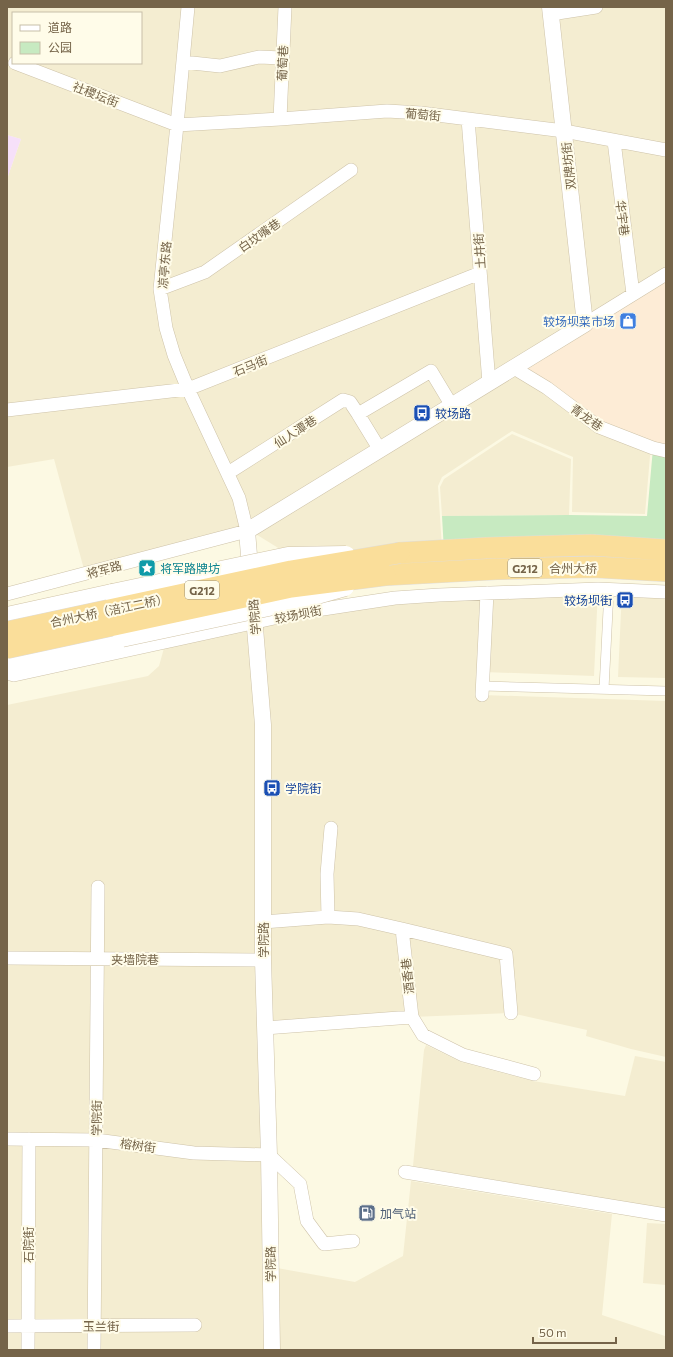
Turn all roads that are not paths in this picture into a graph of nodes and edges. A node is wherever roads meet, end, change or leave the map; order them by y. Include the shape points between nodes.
1 (188, 7) edge
2 (285, 7) edge
3 (596, 7) edge
4 (550, 11) edge
5 (282, 58) junction
6 (183, 62) junction
7 (17, 64) edge
8 (280, 119) junction
9 (468, 119) junction
10 (177, 125) junction
11 (564, 131) junction
12 (614, 141) junction
13 (666, 150) edge
14 (351, 170) dead end
15 (480, 273) junction
16 (666, 274) edge
17 (160, 289) junction
18 (633, 294) junction
19 (585, 324) junction
20 (514, 368) junction
21 (489, 383) junction
22 (188, 389) junction
23 (452, 406) junction
24 (7, 410) edge
25 (358, 414) junction
26 (380, 450) junction
27 (666, 451) edge
28 (228, 473) junction
29 (247, 531) junction
30 (666, 550) edge
31 (399, 553) junction
32 (666, 571) edge
33 (385, 575) junction
34 (609, 590) junction
35 (666, 592) edge
36 (487, 593) junction
37 (7, 594) edge
38 (7, 616) edge
39 (255, 622) junction
40 (7, 632) edge
41 (7, 648) edge
42 (7, 662) edge
43 (7, 673) edge
44 (604, 689) junction
45 (483, 690) joint
46 (666, 691) edge
47 (331, 828) dead end
48 (98, 887) dead end
49 (328, 917) junction
50 (263, 922) junction
51 (402, 929) junction
52 (7, 958) edge
53 (98, 959) junction
54 (263, 960) junction
55 (511, 1013) dead end
56 (412, 1017) junction
57 (265, 1028) junction
58 (534, 1074) dead end
59 (7, 1139) edge
60 (29, 1139) junction
61 (96, 1140) junction
62 (269, 1155) junction
63 (404, 1172) dead end
64 (666, 1215) edge
65 (353, 1241) dead end
66 (195, 1325) dead end
67 (7, 1326) edge
68 (28, 1326) junction
69 (94, 1326) junction
70 (28, 1350) edge
71 (94, 1350) edge
72 (272, 1350) edge

1 - 6 street, 凉亭东路
2 - 5 street, 葡萄巷
3 - 4 street
4 - 11 street, 双牌坊街
5 - 6 street via 259,57 220,66
5 - 8 street, 葡萄巷
6 - 10 street, 凉亭东路
7 - 10 street, 社稷坛街
8 - 9 street, 葡萄街 via 387,111
8 - 10 street, 葡萄街
9 - 11 street, 葡萄街
9 - 15 street, 土井街
10 - 17 street, 凉亭东路
11 - 12 street, 葡萄街
11 - 19 street, 双牌坊街
12 - 13 street, 葡萄街
12 - 18 street, 华宇巷
14 - 17 street, 白坟嘴巷 via 205,272
15 - 21 street, 土井街
15 - 22 street, 石马街
16 - 18 street
17 - 22 street, 凉亭东路 via 166,328
18 - 19 street
19 - 20 street
20 - 21 street
20 - 27 street, 青龙巷 via 547,388 599,427
21 - 23 street
22 - 24 street, 石马街
22 - 28 street, 凉亭东路
23 - 25 street via 431,371
23 - 26 street
25 - 26 street, 仙人潭巷
25 - 28 street, 仙人潭巷 via 350,402 343,400
26 - 29 street
28 - 29 street, 凉亭东路 via 239,498
29 - 37 street, 将军路
29 - 39 street, 学院路
30 - 31 highway, 合州大桥 / G212 via 591,545
31 - 38 main road, bridge via 288,556
31 - 40 highway, 合州大桥（涪江二桥） / G212, bridge via 291,571
32 - 33 highway, 合州大桥 / G212 via 594,567
33 - 41 highway, 合州大桥（涪江二桥） / G212, bridge via 291,587
33 - 42 main road, bridge via 292,602
34 - 35 street, 较场坝街
34 - 36 street, 较场坝街
34 - 44 street
36 - 39 street, 较场坝街 via 395,598
36 - 45 street
39 - 43 street, 较场坝街 via 14,674
39 - 50 street, 学院路 via 263,725
44 - 45 street
44 - 46 street
47 - 49 street via 327,874
48 - 53 street, 学院街
49 - 50 street
49 - 51 street via 358,919
50 - 54 street, 学院路
51 - 55 street via 506,954
51 - 56 street, 酒香巷
52 - 53 street, 夹墙院巷
53 - 54 street, 夹墙院巷
53 - 61 street, 学院街
54 - 57 street, 学院路
56 - 57 street
56 - 58 street via 423,1035 463,1055
57 - 62 street, 学院路
59 - 60 street, 榕树街
60 - 61 street, 榕树街
60 - 68 street, 石院街
61 - 62 street, 榕树街 via 194,1153
61 - 69 street, 学院街
62 - 65 street via 300,1184 307,1221 324,1244
62 - 72 street, 学院路
63 - 64 street
66 - 69 street, 玉兰街
67 - 68 street, 玉兰街
68 - 69 street, 玉兰街
68 - 70 street, 石院街
69 - 71 street, 学院街

